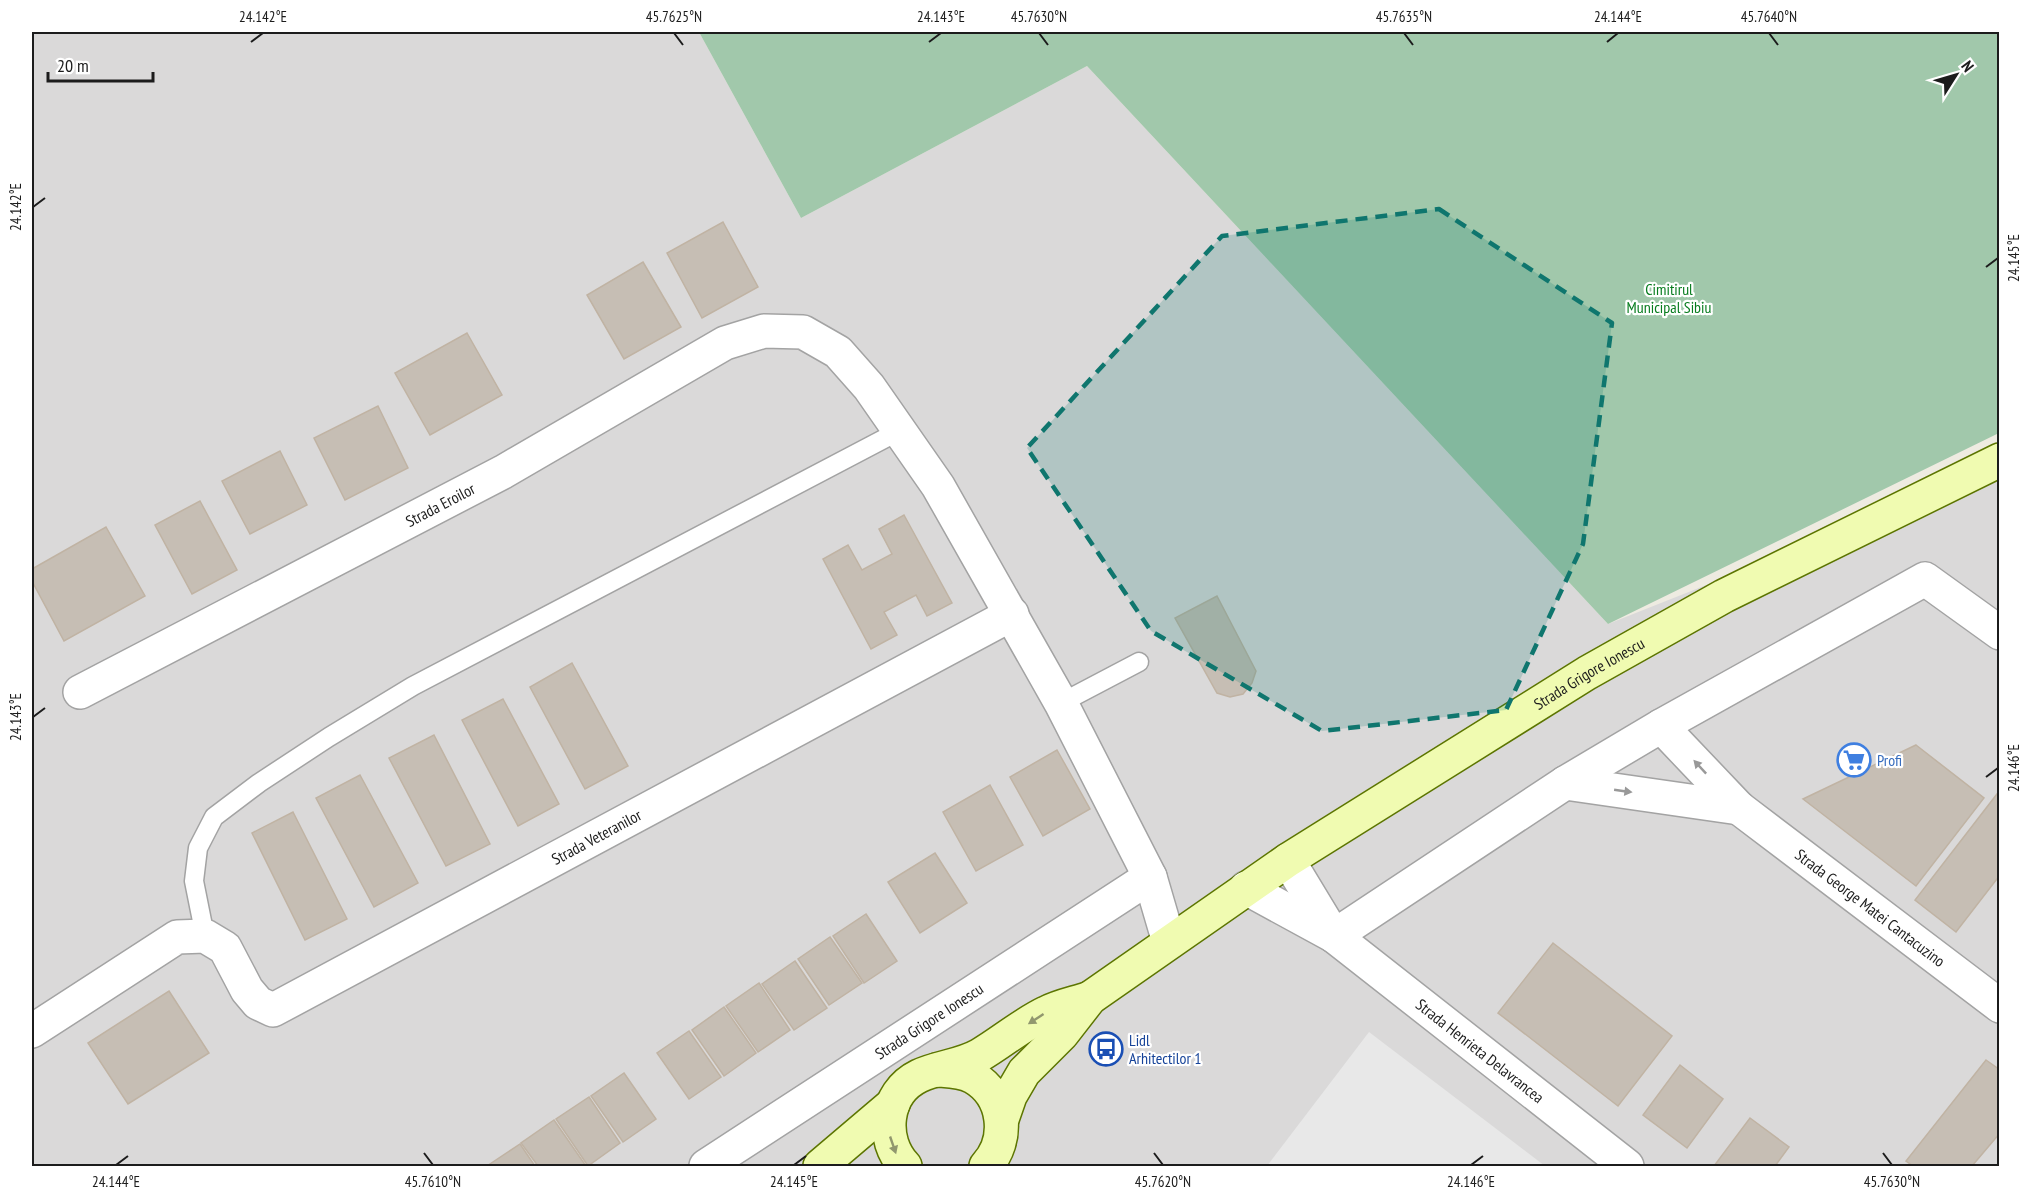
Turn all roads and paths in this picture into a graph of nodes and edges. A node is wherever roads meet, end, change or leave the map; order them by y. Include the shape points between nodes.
1 (900, 431) junction
2 (2000, 460) edge
3 (1012, 614) junction
4 (2000, 633) edge
5 (1139, 662) dead end
6 (80, 692) dead end
7 (1061, 703) junction
8 (1661, 726) junction
9 (1565, 783) junction
10 (1739, 808) junction
11 (1288, 860) junction
12 (1150, 878) junction
13 (1246, 888) junction
14 (1199, 921) junction
15 (205, 936) junction
16 (1334, 936) junction
17 (1169, 942) junction
18 (1090, 998) junction
19 (2000, 1006) edge
20 (32, 1031) edge
21 (937, 1070) junction
22 (893, 1104) junction
23 (1002, 1119) junction
24 (994, 1161) edge
25 (706, 1167) edge
26 (820, 1167) edge
27 (905, 1167) edge
28 (1627, 1167) edge

1 - 3 street via 938,486
1 - 6 street, Strada Eroilor via 838,352 802,332 764,332 725,343 482,483
1 - 15 lane via 412,686 260,783 214,817 198,848 194,881
2 - 11 main road, Strada Grigore Ionescu via 1724,596 1587,673
3 - 7 street
3 - 15 street, Strada Veteranilor via 273,1010 258,1003 247,990 225,948
4 - 8 street via 1925,579
5 - 7 lane
7 - 12 street
8 - 9 street
10 -> 8 street, Strada George Matei Cantacuzino
9 -> 10 street, Strada George Matei Cantacuzino
9 - 16 street
10 - 19 street, Strada George Matei Cantacuzino
11 - 13 main road, Strada Grigore Ionescu
11 - 16 street, Strada Henrieta Delavrancea
12 - 14 street
12 - 17 street
12 - 25 street, Strada Grigore Ionescu
13 - 14 main road, Strada Grigore Ionescu
13 - 16 street, Strada Henrieta Delavrancea
14 - 17 main road, Strada Grigore Ionescu
15 - 20 street via 177,937
16 - 28 street, Strada Henrieta Delavrancea
17 - 18 main road, Strada Grigore Ionescu
18 -> 21 main road, Strada Grigore Ionescu via 1047,1012 980,1055
18 - 23 main road, Strada Grigore Ionescu via 1062,1034 1024,1072
21 - 22 main road, Strada Grigore Ionescu via 903,1088
21 - 23 main road via 973,1077 988,1089
22 - 26 main road, Strada Grigore Ionescu
22 -> 27 main road via 888,1123 890,1142
23 - 24 main road, Strada Grigore Ionescu

